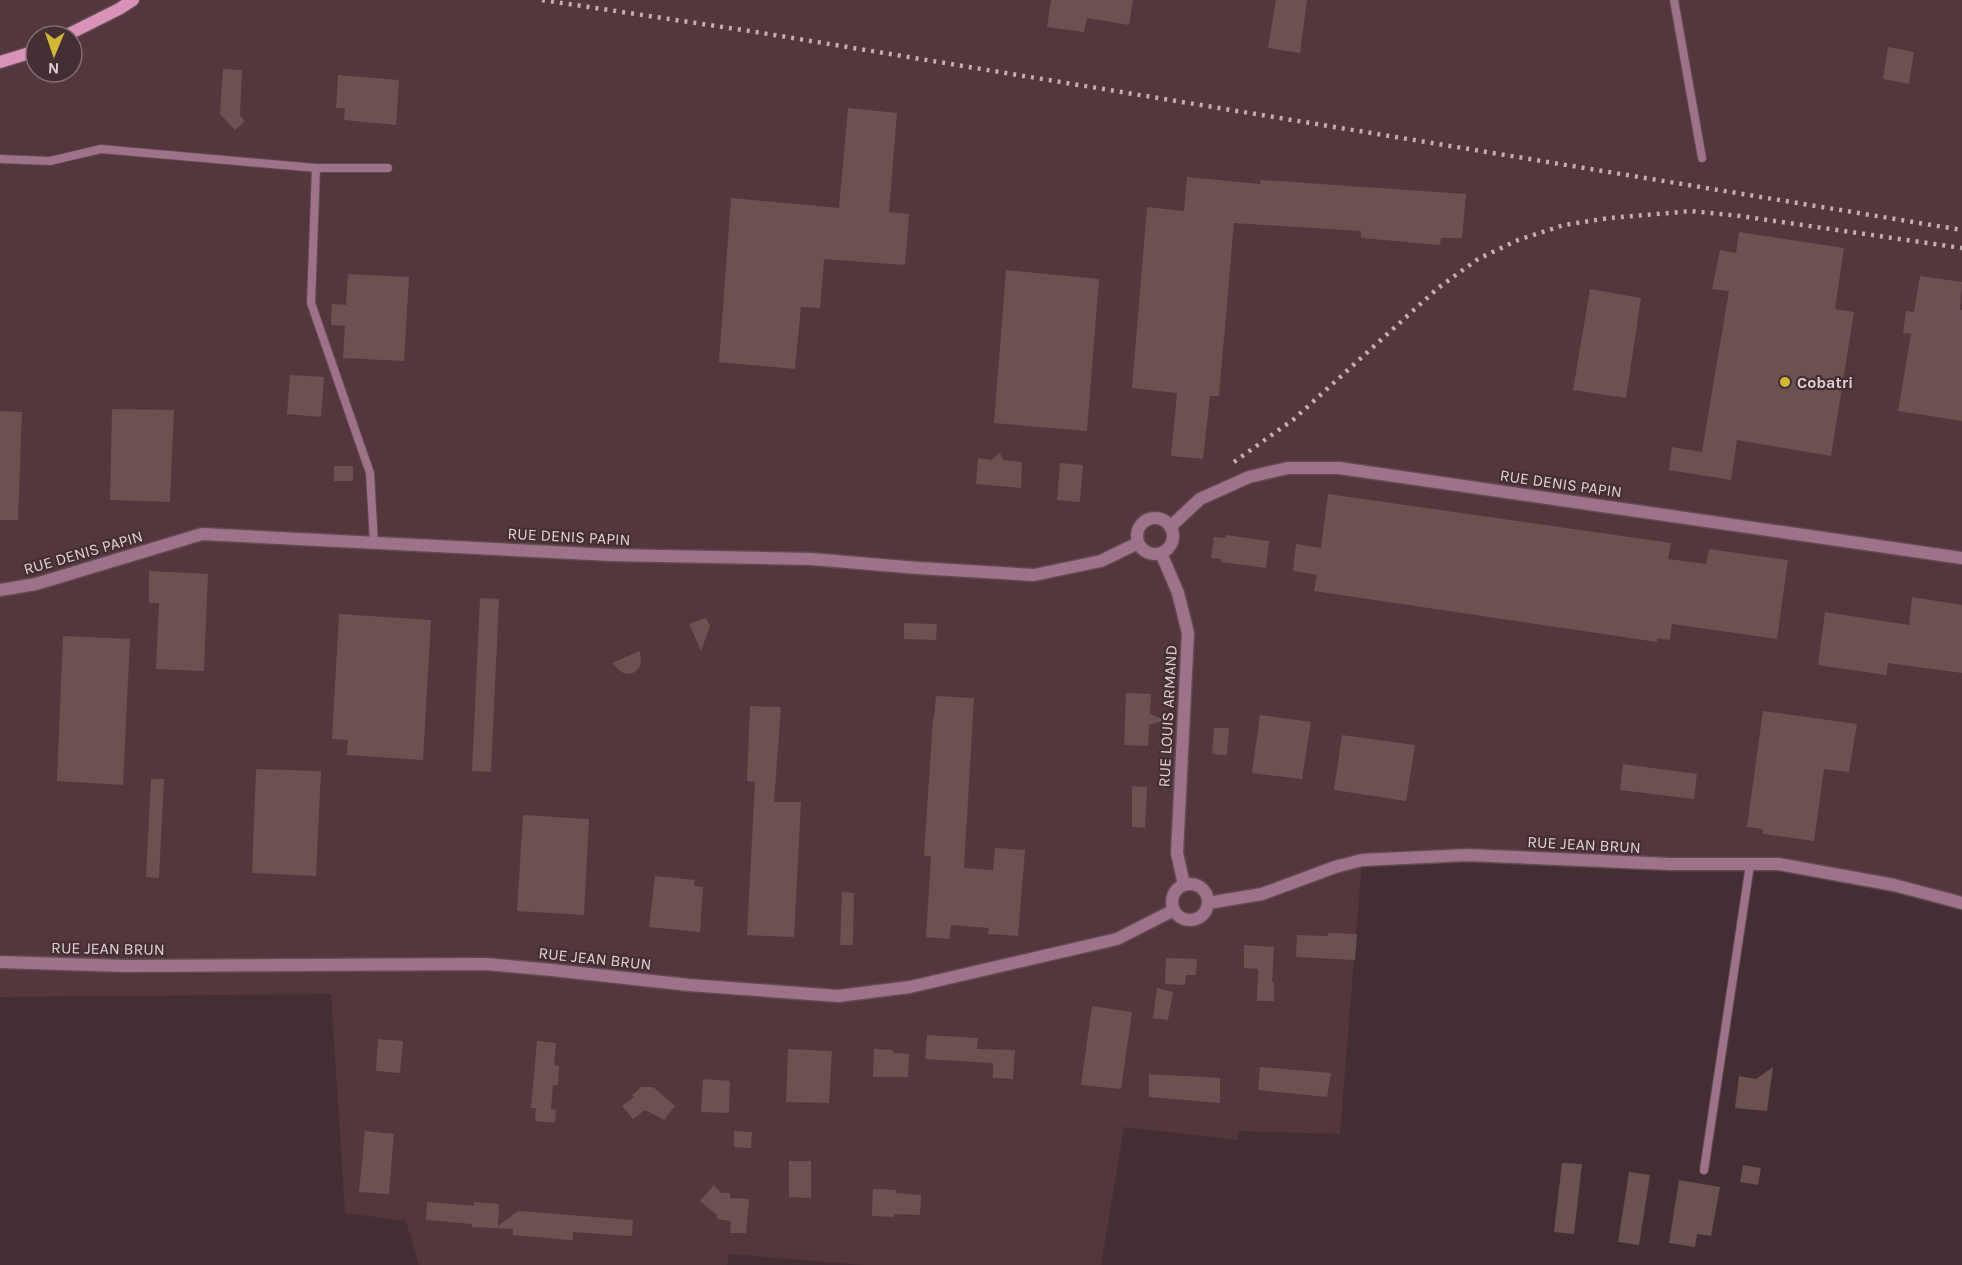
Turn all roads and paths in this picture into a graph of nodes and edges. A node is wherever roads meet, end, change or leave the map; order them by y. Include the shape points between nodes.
1 (133, 0) edge
2 (1674, 0) edge
3 (84, 26) edge
4 (24, 55) edge
5 (0, 62) edge
6 (1702, 158) dead end
7 (0, 159) edge
8 (316, 168) junction
9 (388, 168) dead end
10 (1170, 527) junction
11 (374, 543) junction
12 (1138, 543) junction
13 (1161, 553) junction
14 (1962, 558) edge
15 (0, 590) edge
16 (1750, 865) junction
17 (1184, 885) junction
18 (1208, 903) junction
19 (1962, 903) edge
20 (1174, 910) junction
21 (0, 962) edge
22 (1704, 1170) dead end

1 - 3 main road
2 - 6 lane
4 - 5 main road
7 - 8 lane via 50,161 101,149
8 - 9 lane
8 - 11 lane via 311,303 370,473
10 - 12 street via 1160,519 1148,519 1139,528
10 - 13 street via 1172,542
10 - 14 street, RUE DENIS PAPIN via 1200,499 1249,477 1288,468 1339,468
11 - 12 street, RUE DENIS PAPIN via 610,555 812,559 1034,574 1101,561
11 - 15 street, RUE DENIS PAPIN via 202,534 36,584
12 - 13 street via 1148,553
13 - 17 street, RUE LOUIS ARMAND via 1178,593 1188,633 1177,853
16 - 18 street, RUE JEAN BRUN via 1467,855 1380,858 1335,867 1262,894
16 - 19 street, RUE JEAN BRUN via 1778,864 1894,885
16 - 22 lane
17 - 18 street via 1201,887
17 - 20 street via 1172,898
18 - 20 street via 1204,914 1194,920 1182,918
20 - 21 street, RUE JEAN BRUN via 1117,939 910,987 838,996 486,964 126,966

